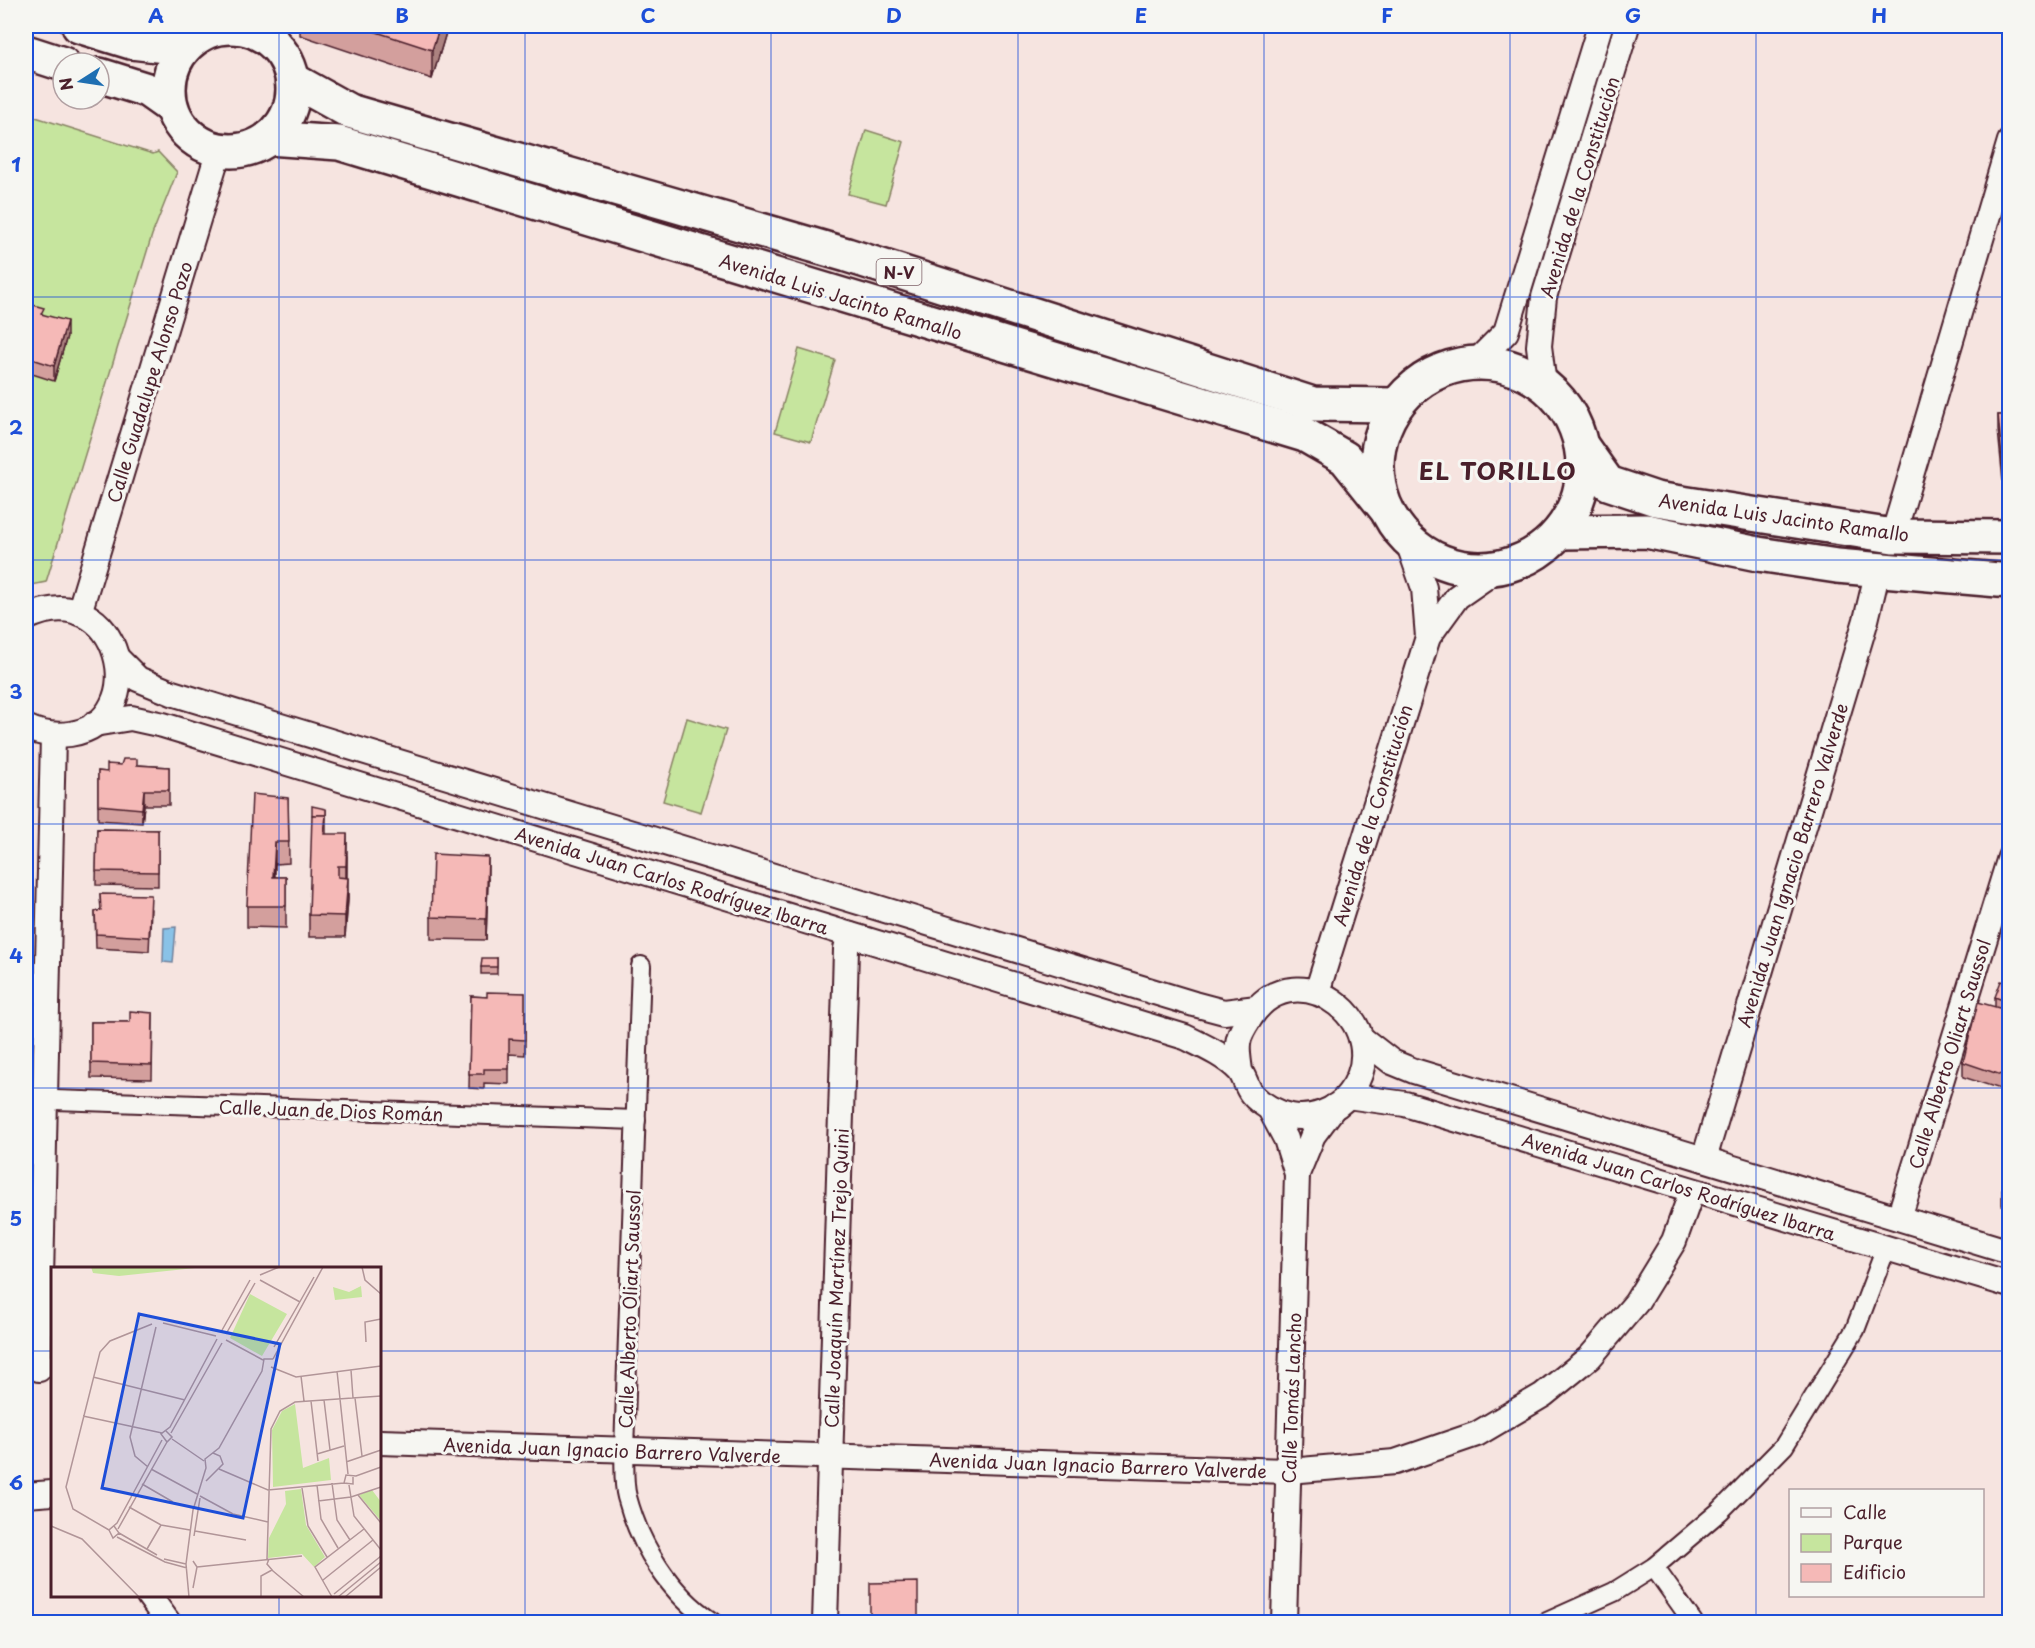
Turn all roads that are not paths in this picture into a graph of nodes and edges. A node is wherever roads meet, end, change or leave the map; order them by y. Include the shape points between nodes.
1 (79, 26) edge
2 (222, 26) edge
3 (1600, 26) edge
4 (1627, 26) edge
5 (275, 37) edge
6 (183, 48) junction
7 (26, 52) edge
8 (51, 60) edge
9 (111, 79) edge
10 (293, 80) junction
11 (171, 106) junction
12 (269, 138) junction
13 (2010, 141) edge
14 (219, 150) junction
15 (1478, 361) junction
16 (1544, 385) junction
17 (1395, 405) junction
18 (1581, 445) junction
19 (1385, 508) junction
20 (1561, 532) junction
21 (1893, 536) junction
22 (2010, 537) edge
23 (1408, 542) junction
24 (1496, 570) junction
25 (1878, 570) junction
26 (2010, 581) edge
27 (79, 613) junction
28 (26, 618) edge
29 (1428, 637) junction
30 (119, 660) junction
31 (94, 724) junction
32 (26, 727) edge
33 (53, 736) junction
34 (2010, 857) edge
35 (850, 935) junction
36 (641, 966) dead end
37 (1317, 992) junction
38 (1257, 1008) junction
39 (1362, 1038) junction
40 (1240, 1071) junction
41 (35, 1100) edge
42 (1341, 1102) junction
43 (1270, 1109) junction
44 (636, 1120) junction
45 (1704, 1159) junction
46 (1297, 1174) junction
47 (1692, 1191) junction
48 (1899, 1218) junction
49 (1886, 1248) junction
50 (2010, 1252) edge
51 (2010, 1286) edge
52 (39, 1370) edge
53 (381, 1442) edge
54 (624, 1450) junction
55 (831, 1456) junction
56 (1289, 1471) junction
57 (51, 1493) edge
58 (26, 1495) edge
59 (1654, 1567) junction
60 (150, 1597) edge
61 (168, 1623) edge
62 (712, 1623) edge
63 (825, 1623) edge
64 (1284, 1623) edge
65 (1547, 1623) edge
66 (1693, 1623) edge

1 - 6 main road via 131,42
2 - 5 main road via 247,28
2 - 6 main road via 208,30
3 - 15 street, Avenida de la Constitución via 1506,332
4 - 16 street, Avenida de la Constitución via 1544,297 1539,346
5 - 10 main road
6 - 11 main road via 169,77
7 - 8 main road
9 - 11 main road via 147,90
10 - 12 main road via 291,106 281,126
10 - 17 main road, N-V via 349,111 847,255 1313,404
11 - 14 main road via 182,128 200,143
12 - 14 main road via 251,148
12 - 19 main road, Avenida Luis Jacinto Ramallo via 339,142 1305,435 1345,458
13 - 21 street
14 - 27 street, Calle Guadalupe Alonso Pozo
15 - 16 main road via 1524,372
15 - 17 main road via 1446,367 1417,382
16 - 18 main road via 1568,412
17 - 19 main road via 1380,438 1376,473
18 - 20 main road via 1583,486
18 - 21 main road, Avenida Luis Jacinto Ramallo via 1608,483 1656,499
19 - 23 main road
20 - 24 main road via 1533,557
20 - 25 main road, Avenida Luis Jacinto Ramallo via 1646,531 1758,554
21 - 22 main road, Avenida Luis Jacinto Ramallo
23 - 24 main road via 1434,561 1467,570
23 - 29 street, Avenida de la Constitución via 1424,588
24 - 29 street, Avenida de la Constitución via 1457,597
25 - 26 main road, Avenida Luis Jacinto Ramallo
25 - 45 street, Avenida Juan Ignacio Barrero Valverde
27 - 28 street via 51,610
27 - 30 street via 93,620 110,637
29 - 37 street, Avenida de la Constitución
30 - 31 street via 118,691 110,708
30 - 38 street, Avenida Juan Carlos Rodríguez Ibarra via 138,679 172,693 1194,1004 1224,1012
31 - 33 street, Avenida Juan Carlos Rodríguez Ibarra via 78,733
31 - 35 street, Avenida Juan Carlos Rodríguez Ibarra via 131,718 163,725
32 - 33 street
33 - 41 street
34 - 48 street, Calle Alberto Oliart Saussol
35 - 40 street, Avenida Juan Carlos Rodríguez Ibarra via 1185,1037 1216,1052
35 - 55 street, Calle Joaquín Martínez Trejo Quini via 846,949
36 - 44 street, Calle Alberto Oliart Saussol
37 - 38 street via 1294,990 1274,996
37 - 39 street via 1335,1000 1350,1014
38 - 40 street via 1238,1043
39 - 42 street via 1363,1062 1357,1082
39 - 45 street, Avenida Juan Carlos Rodríguez Ibarra via 1392,1062 1414,1071
40 - 43 street via 1252,1094
41 - 44 street, Calle Juan de Dios Román
41 - 52 street
42 - 43 street via 1313,1116 1292,1116
42 - 46 street, Calle Tomás Lancho via 1313,1135
42 - 47 street, Avenida Juan Carlos Rodríguez Ibarra via 1405,1104
43 - 46 street, Calle Tomás Lancho via 1286,1139
44 - 54 street, Calle Alberto Oliart Saussol
45 - 48 street, Avenida Juan Carlos Rodríguez Ibarra
46 - 56 street, Calle Tomás Lancho
47 - 49 street, Avenida Juan Carlos Rodríguez Ibarra
47 - 56 street, Avenida Juan Ignacio Barrero Valverde via 1674,1241 1636,1303 1590,1357 1543,1395 1477,1434 1395,1462
48 - 50 street, Avenida Juan Carlos Rodríguez Ibarra
49 - 51 street, Avenida Juan Carlos Rodríguez Ibarra
49 - 59 street via 1855,1329 1784,1446 1720,1511
53 - 54 street, Avenida Juan Ignacio Barrero Valverde
54 - 55 street, Avenida Juan Ignacio Barrero Valverde
54 - 62 street, Calle Alberto Oliart Saussol via 626,1495 640,1534 666,1579
55 - 56 street, Avenida Juan Ignacio Barrero Valverde
55 - 63 street, Calle Joaquín Martínez Trejo Quini
56 - 64 street, Calle Tomás Lancho
57 - 58 street
59 - 65 street via 1614,1592
59 - 66 street
60 - 61 street

